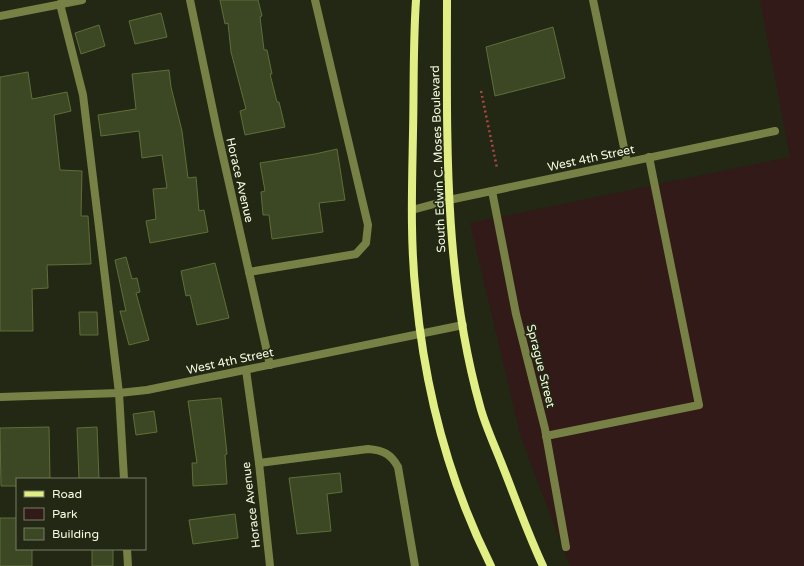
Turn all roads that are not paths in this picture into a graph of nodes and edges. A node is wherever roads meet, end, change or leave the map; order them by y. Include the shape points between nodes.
1 (82, 0) edge
2 (190, 0) edge
3 (315, 0) edge
4 (416, 0) edge
5 (447, 0) edge
6 (593, 0) edge
7 (60, 4) junction
8 (0, 16) edge
9 (775, 131) dead end
10 (649, 157) junction
11 (627, 162) junction
12 (492, 191) junction
13 (449, 200) junction
14 (412, 210) junction
15 (249, 272) junction
16 (462, 325) junction
17 (421, 334) junction
18 (270, 365) junction
19 (246, 370) junction
20 (119, 393) junction
21 (0, 397) edge
22 (546, 436) junction
23 (259, 463) junction
24 (124, 478) edge
25 (566, 547) dead end
26 (127, 550) edge
27 (128, 566) edge
28 (270, 566) edge
29 (415, 566) edge
30 (491, 566) edge
31 (543, 566) edge

1 - 7 street
2 - 15 street, Horace Avenue
3 - 15 street via 368,224 366,243 356,254
4 - 14 main road, South Edwin C. Moses Boulevard
5 - 13 main road, South Edwin C. Moses Boulevard
6 - 11 street
7 - 8 street
7 - 20 street via 83,95
9 - 10 street, West 4th Street
10 - 11 street, West 4th Street
10 - 22 street via 699,405
11 - 12 street, West 4th Street
12 - 13 street, West 4th Street
12 - 22 street, Sprague Street via 516,314
13 - 14 street, West 4th Street
13 - 16 main road, South Edwin C. Moses Boulevard
14 - 17 main road, South Edwin C. Moses Boulevard via 415,296
15 - 18 street, Horace Avenue
16 - 17 street, West 4th Street
16 - 31 main road, South Edwin C. Moses Boulevard via 480,406
17 - 18 street, West 4th Street
17 - 30 main road, South Edwin C. Moses Boulevard via 436,418 456,484
18 - 19 street, West 4th Street
19 - 20 street, West 4th Street via 147,390
19 - 23 street, Horace Avenue
20 - 21 street, West 4th Street
20 - 24 street
22 - 25 street, Sprague Street
23 - 28 street, Horace Avenue
23 - 29 street via 368,449 381,450 392,457 398,467
26 - 27 street

